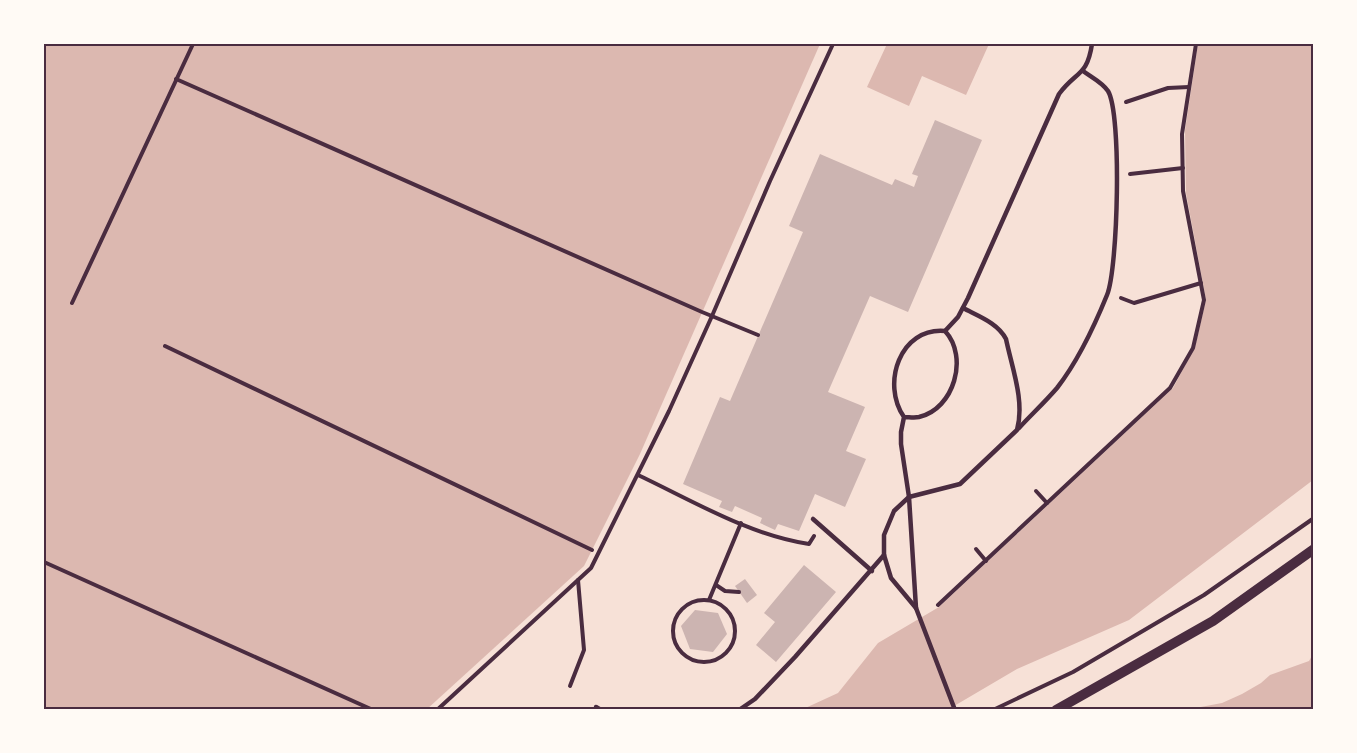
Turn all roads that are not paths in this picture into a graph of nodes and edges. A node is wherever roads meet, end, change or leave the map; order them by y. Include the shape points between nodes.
1 (1092, 44) edge
2 (1083, 71) junction
3 (963, 308) junction
4 (945, 331) junction
5 (904, 417) junction
6 (1017, 430) junction
7 (909, 497) junction
8 (813, 519) dead end
9 (1314, 549) edge
10 (884, 555) junction
11 (872, 571) junction
12 (916, 608) junction
13 (954, 708) edge
14 (739, 710) edge
15 (1056, 710) edge

1 - 2 lane
2 - 3 lane via 1059,94
2 - 6 lane via 1107,90 1115,120 1113,272 1108,293 1077,359
3 - 4 lane
3 - 6 lane via 995,325 1006,339 1019,401
4 - 5 lane via 922,335 898,361 894,396
4 - 5 lane via 957,355 952,389 933,409 919,417
5 - 7 lane via 901,444
6 - 7 lane via 960,483
7 - 10 lane via 894,511 884,535
7 - 12 lane
8 - 11 lane
9 - 15 street via 1214,621
10 - 11 lane
10 - 12 lane via 891,578
11 - 14 lane via 755,699
12 - 13 lane

